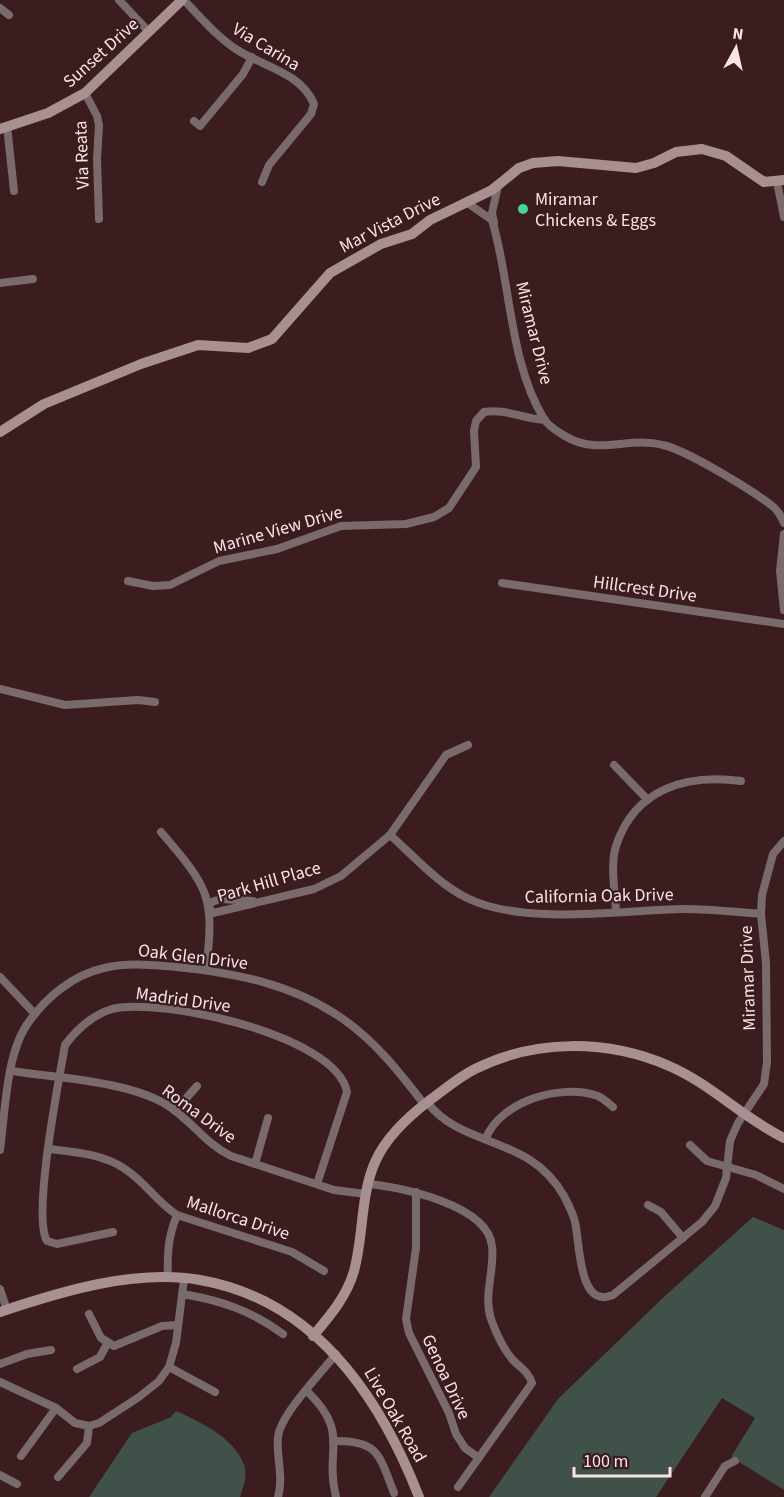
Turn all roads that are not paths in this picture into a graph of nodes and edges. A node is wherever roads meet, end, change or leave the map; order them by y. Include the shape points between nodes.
1 (119, 0) edge
2 (183, 0) edge
3 (0, 8) edge
4 (9, 15) dead end
5 (149, 32) junction
6 (252, 57) junction
7 (85, 93) junction
8 (194, 122) dead end
9 (3, 127) edge
10 (781, 181) edge
11 (262, 182) dead end
12 (498, 186) junction
13 (14, 191) dead end
14 (466, 202) junction
15 (784, 217) edge
16 (99, 219) dead end
17 (495, 231) junction
18 (33, 279) dead end
19 (0, 283) edge
20 (544, 420) junction
21 (0, 432) edge
22 (784, 523) edge
23 (784, 534) edge
24 (128, 581) dead end
25 (502, 583) dead end
26 (784, 610) edge
27 (784, 624) edge
28 (0, 689) edge
29 (155, 702) dead end
30 (468, 745) dead end
31 (614, 765) dead end
32 (741, 782) dead end
33 (648, 800) junction
34 (162, 832) dead end
35 (390, 835) junction
36 (784, 841) edge
37 (253, 902) junction
38 (210, 905) junction
39 (616, 911) junction
40 (761, 914) junction
41 (206, 970) junction
42 (0, 977) edge
43 (35, 1014) junction
44 (11, 1071) junction
45 (59, 1078) junction
46 (197, 1086) dead end
47 (425, 1103) junction
48 (613, 1107) dead end
49 (175, 1111) junction
50 (745, 1113) junction
51 (268, 1118) dead end
52 (486, 1138) junction
53 (784, 1138) edge
54 (690, 1145) dead end
55 (50, 1149) junction
56 (0, 1150) edge
57 (255, 1164) junction
58 (727, 1165) junction
59 (317, 1184) junction
60 (367, 1189) junction
61 (784, 1189) edge
62 (416, 1192) junction
63 (648, 1205) dead end
64 (177, 1215) junction
65 (113, 1232) dead end
66 (683, 1238) junction
67 (324, 1271) dead end
68 (168, 1278) junction
69 (184, 1279) junction
70 (0, 1289) edge
71 (182, 1294) junction
72 (4, 1311) edge
73 (89, 1314) dead end
74 (178, 1325) junction
75 (283, 1334) dead end
76 (313, 1336) junction
77 (107, 1344) junction
78 (51, 1350) dead end
79 (336, 1354) junction
80 (0, 1364) edge
81 (169, 1367) junction
82 (77, 1369) dead end
83 (0, 1382) edge
84 (307, 1391) junction
85 (215, 1392) dead end
86 (56, 1408) junction
87 (89, 1426) junction
88 (333, 1441) junction
89 (21, 1456) dead end
90 (479, 1458) junction
91 (735, 1461) dead end
92 (0, 1475) edge
93 (58, 1477) dead end
94 (17, 1484) dead end
95 (458, 1487) dead end
96 (394, 1493) dead end
97 (278, 1497) edge
98 (336, 1497) edge
99 (419, 1497) edge
100 (705, 1497) edge

1 - 5 street
2 - 5 street, Sunset Drive
2 - 6 street, Via Carina via 221,38
3 - 4 street
5 - 7 street, Sunset Drive
6 - 8 street via 243,74 200,126
6 - 11 street, Via Carina via 283,71 310,94 314,104 311,114 269,165
7 - 9 street, Sunset Drive via 48,113
7 - 16 street, Via Reata via 99,125
9 - 13 street
10 - 12 street, Mar Vista Drive via 758,179 726,156 702,149 676,152 636,168 558,160 533,163 519,168
10 - 15 street
12 - 14 street, Mar Vista Drive
12 - 17 street, Miramar Drive via 492,213
14 - 17 street, Miramar Drive via 492,220
14 - 21 street, Mar Vista Drive via 412,234 381,244 330,273 279,332 265,342 248,348 198,345 141,364 44,404
17 - 20 street, Miramar Drive via 519,349
18 - 19 street
20 - 22 street via 552,429 585,445 643,442 686,454 770,504
20 - 24 street, Marine View Drive via 497,409 484,412 474,431 476,467 449,508 434,517 406,524 340,526 277,549 219,561 170,585
23 - 26 street via 780,571
25 - 27 street, Hillcrest Drive
28 - 29 street via 65,705
30 - 35 street, Park Hill Place via 446,754
31 - 33 street
32 - 33 street via 712,777 678,783
33 - 39 street via 630,817 616,847
34 - 38 street via 195,871
35 - 37 street, Park Hill Place via 341,876 314,889
35 - 39 street, California Oak Drive via 467,898 497,909 528,915
36 - 40 street, Miramar Drive via 773,854
37 - 38 street via 221,899
37 - 38 street, Park Hill Place via 213,913
38 - 41 street
39 - 40 street, California Oak Drive via 686,909
40 - 50 street, Miramar Drive via 766,963 766,1062 764,1084
41 - 43 street, Oak Glen Drive via 138,963 105,967 56,992
41 - 47 street, Oak Glen Drive via 271,983 342,1018 394,1065
42 - 43 street
43 - 44 street, Oak Glen Drive via 25,1029
44 - 45 street, Roma Drive
44 - 56 street, Oak Glen Drive
45 - 49 street, Roma Drive via 132,1090
45 - 55 street, Madrid Drive
45 - 59 street, Madrid Drive via 65,1045 75,1032 92,1018 127,1006 218,1018 284,1038 315,1055 346,1084 346,1102
46 - 49 street
47 - 50 street via 464,1075 504,1056 577,1046 633,1054 668,1066
47 - 52 street, Oak Glen Drive via 447,1125
47 - 60 street via 394,1131 376,1159
48 - 52 street via 599,1096 576,1093 535,1098 509,1108 497,1118
49 - 57 street, Roma Drive via 215,1149
50 - 53 street
50 - 58 street, Miramar Drive via 730,1142
51 - 57 street
52 - 66 street, Oak Glen Drive via 536,1164 563,1195 574,1218 585,1279 593,1294 601,1298 613,1295
54 - 58 street via 707,1161
55 - 64 street, Mallorca Drive via 93,1155 125,1168
55 - 65 street, Madrid Drive via 42,1233 47,1241 57,1244
57 - 59 street, Roma Drive
58 - 61 street
58 - 66 street, Miramar Drive via 715,1206
59 - 60 street, Roma Drive via 334,1190
60 - 62 street, Roma Drive
60 - 76 street via 354,1271 342,1298
62 - 90 street, Genoa Drive via 416,1248 407,1326 456,1434 465,1448
62 - 90 street, Roma Drive via 474,1217 489,1236 490,1316 498,1339 529,1374 532,1383
63 - 66 street via 661,1212
64 - 67 street, Mallorca Drive via 292,1252
64 - 68 street via 168,1244
68 - 69 street, Live Oak Road
68 - 72 street, Live Oak Road via 89,1286
69 - 71 street
69 - 76 street, Live Oak Road via 237,1289 284,1312
70 - 72 street
71 - 74 street
71 - 75 street via 212,1299 248,1312
73 - 77 street
74 - 77 street via 162,1326 120,1346
74 - 81 street
76 - 79 street, Live Oak Road
77 - 82 street via 100,1357
78 - 80 street
79 - 84 street
79 - 99 street, Live Oak Road via 368,1394 409,1470
81 - 85 street
81 - 87 street via 139,1397
83 - 86 street
84 - 88 street via 325,1408 332,1422
84 - 97 street via 278,1434 282,1472
86 - 87 street via 75,1423
86 - 89 street
87 - 93 street via 87,1443
88 - 96 street via 365,1443 376,1451
88 - 98 street
90 - 95 street
91 - 100 street via 725,1466
92 - 94 street

